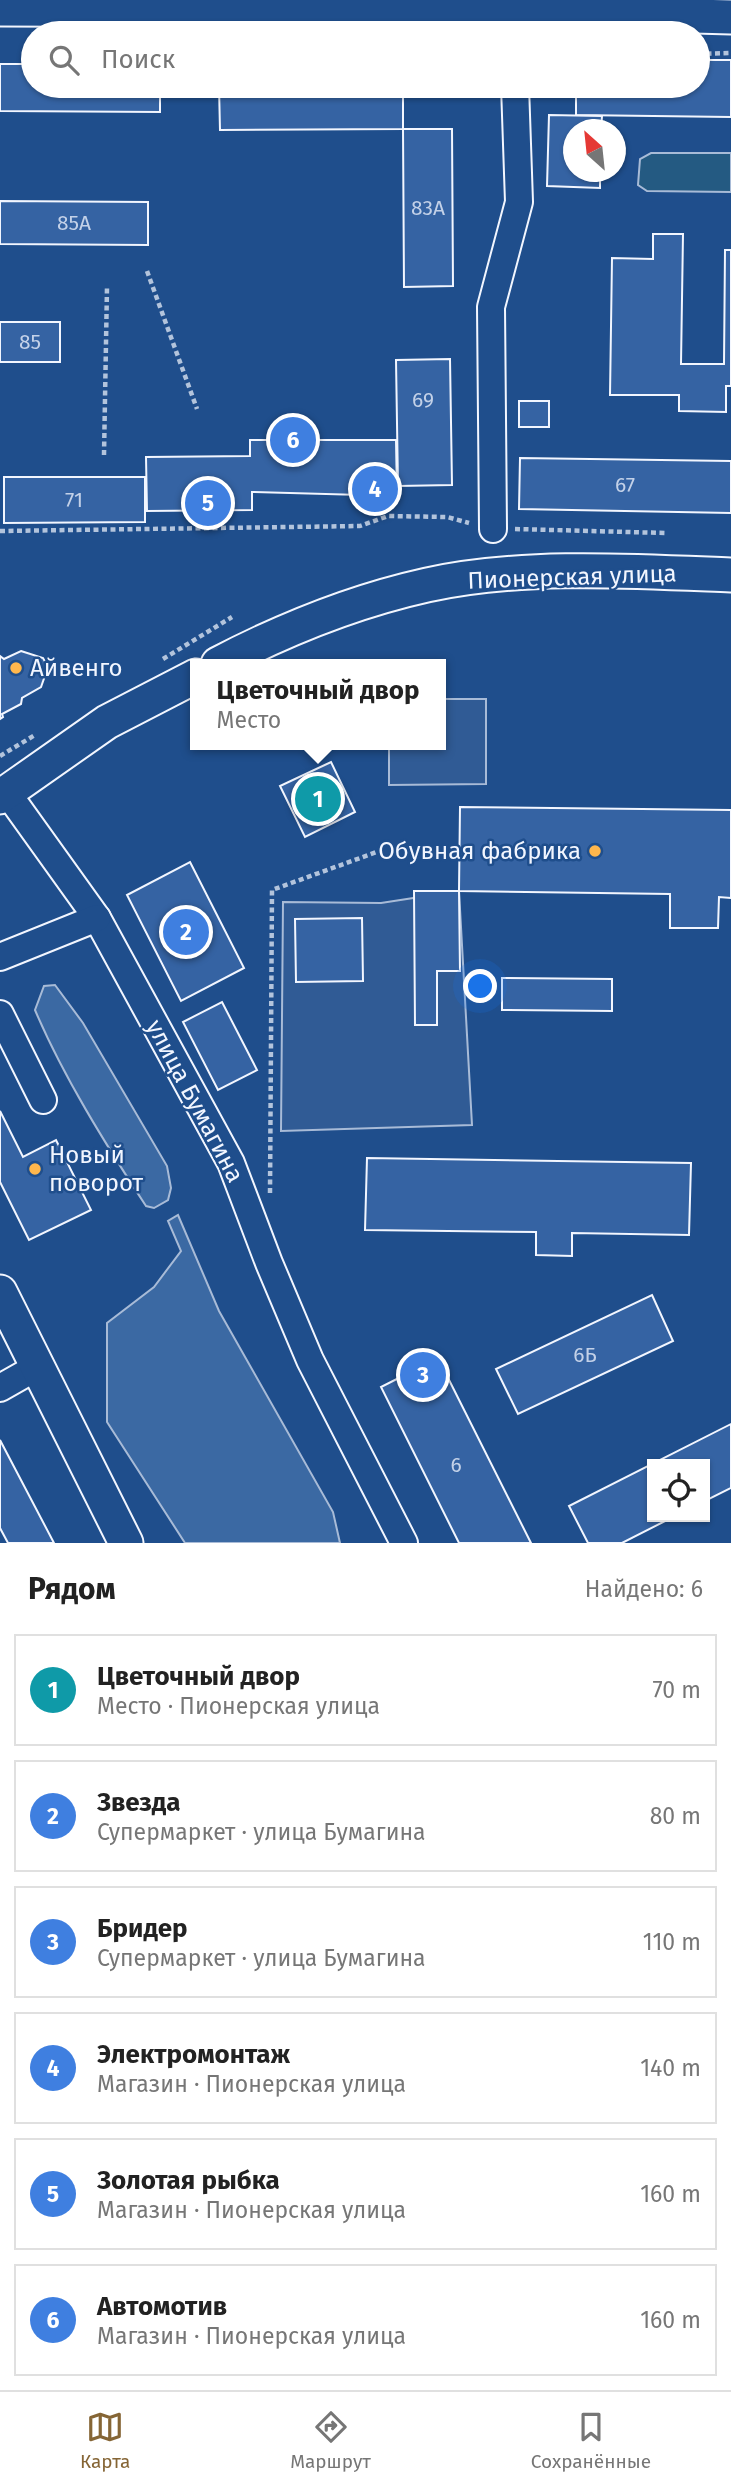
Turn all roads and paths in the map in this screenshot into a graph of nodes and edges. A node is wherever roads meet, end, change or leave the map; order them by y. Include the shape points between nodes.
1 (0, 9) edge
2 (731, 17) edge
3 (473, 21) edge
4 (556, 21) edge
5 (731, 53) edge
6 (710, 54) edge
7 (515, 98) edge
8 (147, 271) dead end
9 (107, 287) dead end
10 (197, 409) dead end
11 (104, 455) dead end
12 (493, 529) junction
13 (0, 531) edge
14 (666, 533) dead end
15 (731, 575) edge
16 (228, 659) edge
17 (190, 679) edge
18 (3, 794) edge
19 (384, 849) dead end
20 (97, 918) junction
21 (0, 957) edge
22 (0, 1014) edge
23 (43, 1100) dead end
24 (270, 1194) dead end
25 (0, 1292) edge
26 (37, 1367) junction
27 (0, 1388) edge
28 (126, 1543) edge
29 (404, 1543) edge

1 - 3 main road
2 - 4 main road
5 - 6 path
7 - 12 street via 519,202 491,307
8 - 10 path
9 - 11 path
12 - 13 path via 447,517 388,516 360,526
12 - 14 path
15 - 16 main road, Пионерская улица via 560,572 429,584 292,628
17 - 18 main road via 107,722
18 - 20 street, улица Бумагина
19 - 24 path via 272,890
20 - 21 street
20 - 29 street, улица Бумагина via 231,1163 310,1360
22 - 23 street
25 - 26 main road
26 - 27 street
26 - 28 main road

